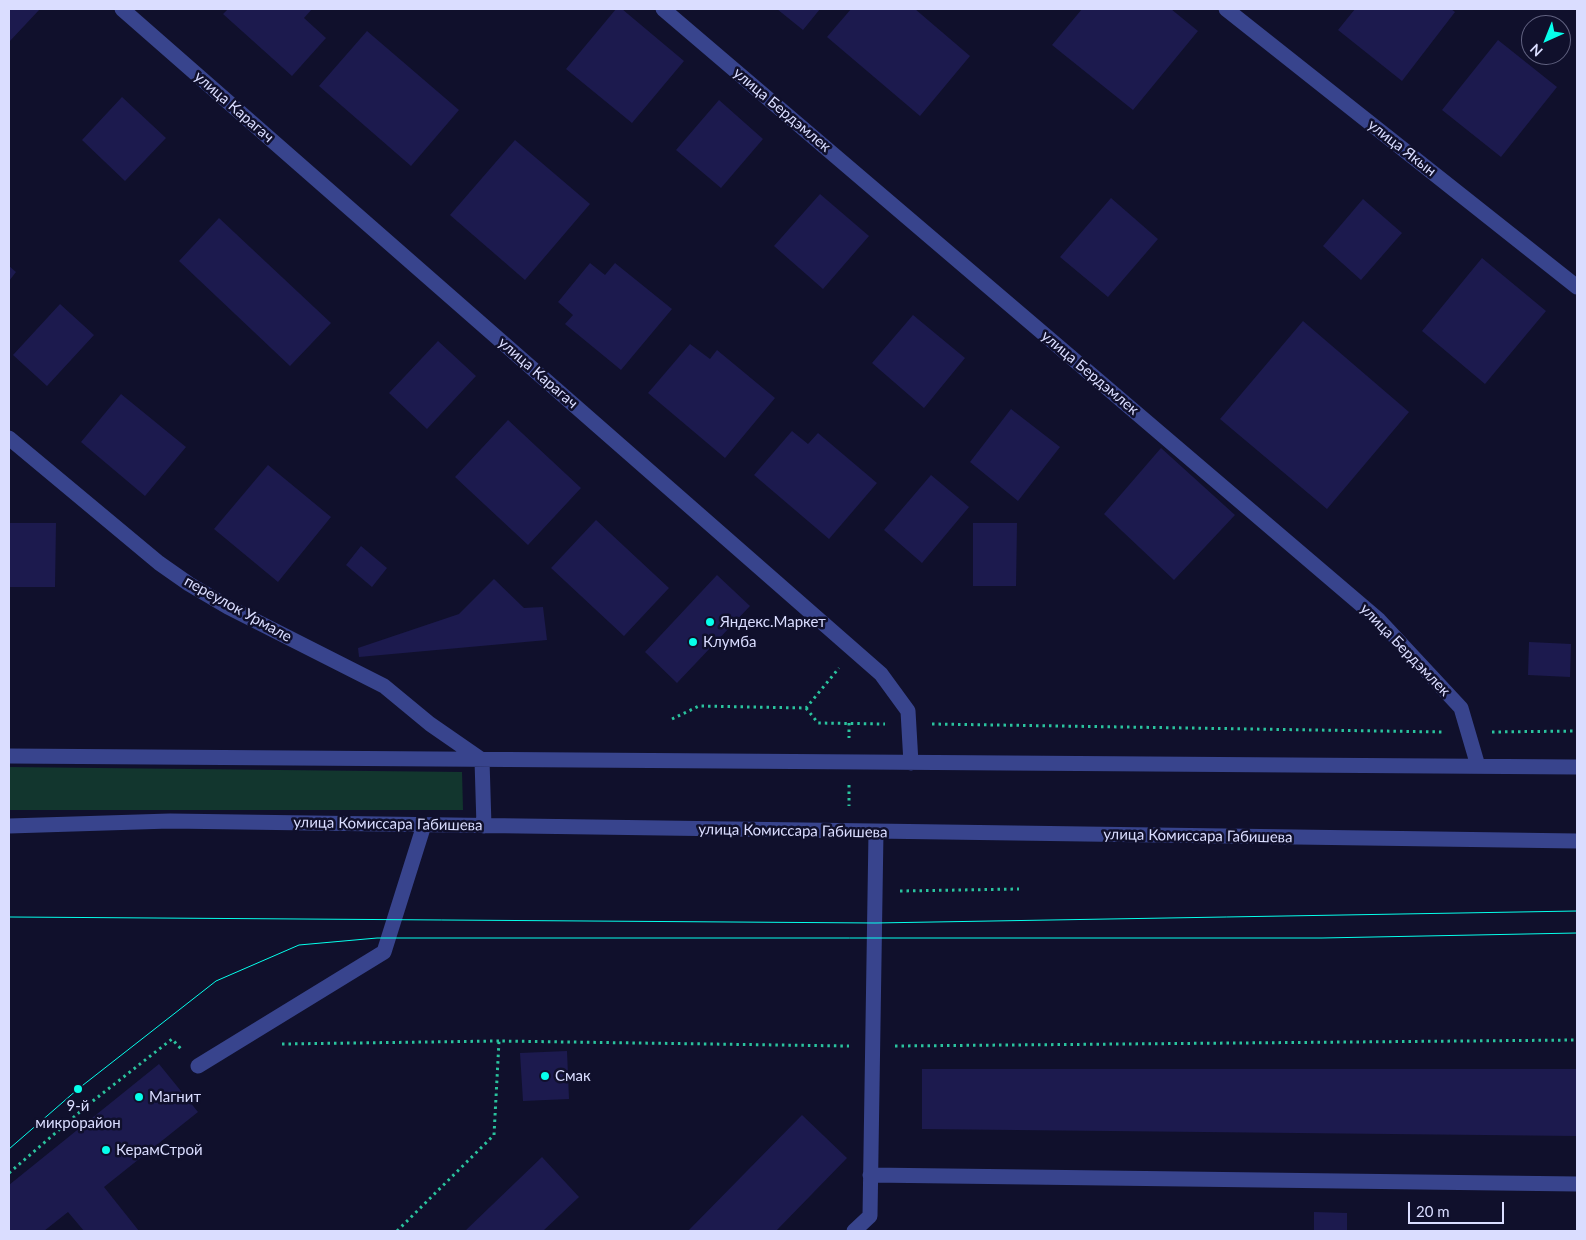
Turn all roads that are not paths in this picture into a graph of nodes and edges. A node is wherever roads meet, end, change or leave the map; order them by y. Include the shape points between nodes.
1 (122, 9) edge
2 (663, 9) edge
3 (1226, 9) edge
4 (1577, 288) edge
5 (9, 438) edge
6 (9, 756) edge
7 (482, 760) junction
8 (911, 763) junction
9 (1478, 766) junction
10 (1577, 767) edge
11 (424, 825) junction
12 (9, 826) edge
13 (484, 826) junction
14 (876, 832) junction
15 (1577, 841) edge
16 (198, 1066) road end
17 (870, 1175) junction
18 (1577, 1184) edge
19 (854, 1231) edge

1 - 8 street, улица Карагач via 881,674 908,711
2 - 9 street, улица Бердэмлек via 1379,620 1460,708
3 - 4 street, улица Якын
5 - 7 street, переулок Урмале via 159,563 189,584 384,686 430,724
6 - 7 street
7 - 8 street
7 - 13 street
8 - 9 street
9 - 10 street
11 - 12 street, улица Комиссара Габишева via 170,821
11 - 13 street, улица Комиссара Габишева
11 - 16 street via 384,952
13 - 14 street, улица Комиссара Габишева
14 - 15 street, улица Комиссара Габишева
14 - 17 street
17 - 18 street
17 - 19 street via 870,1216

